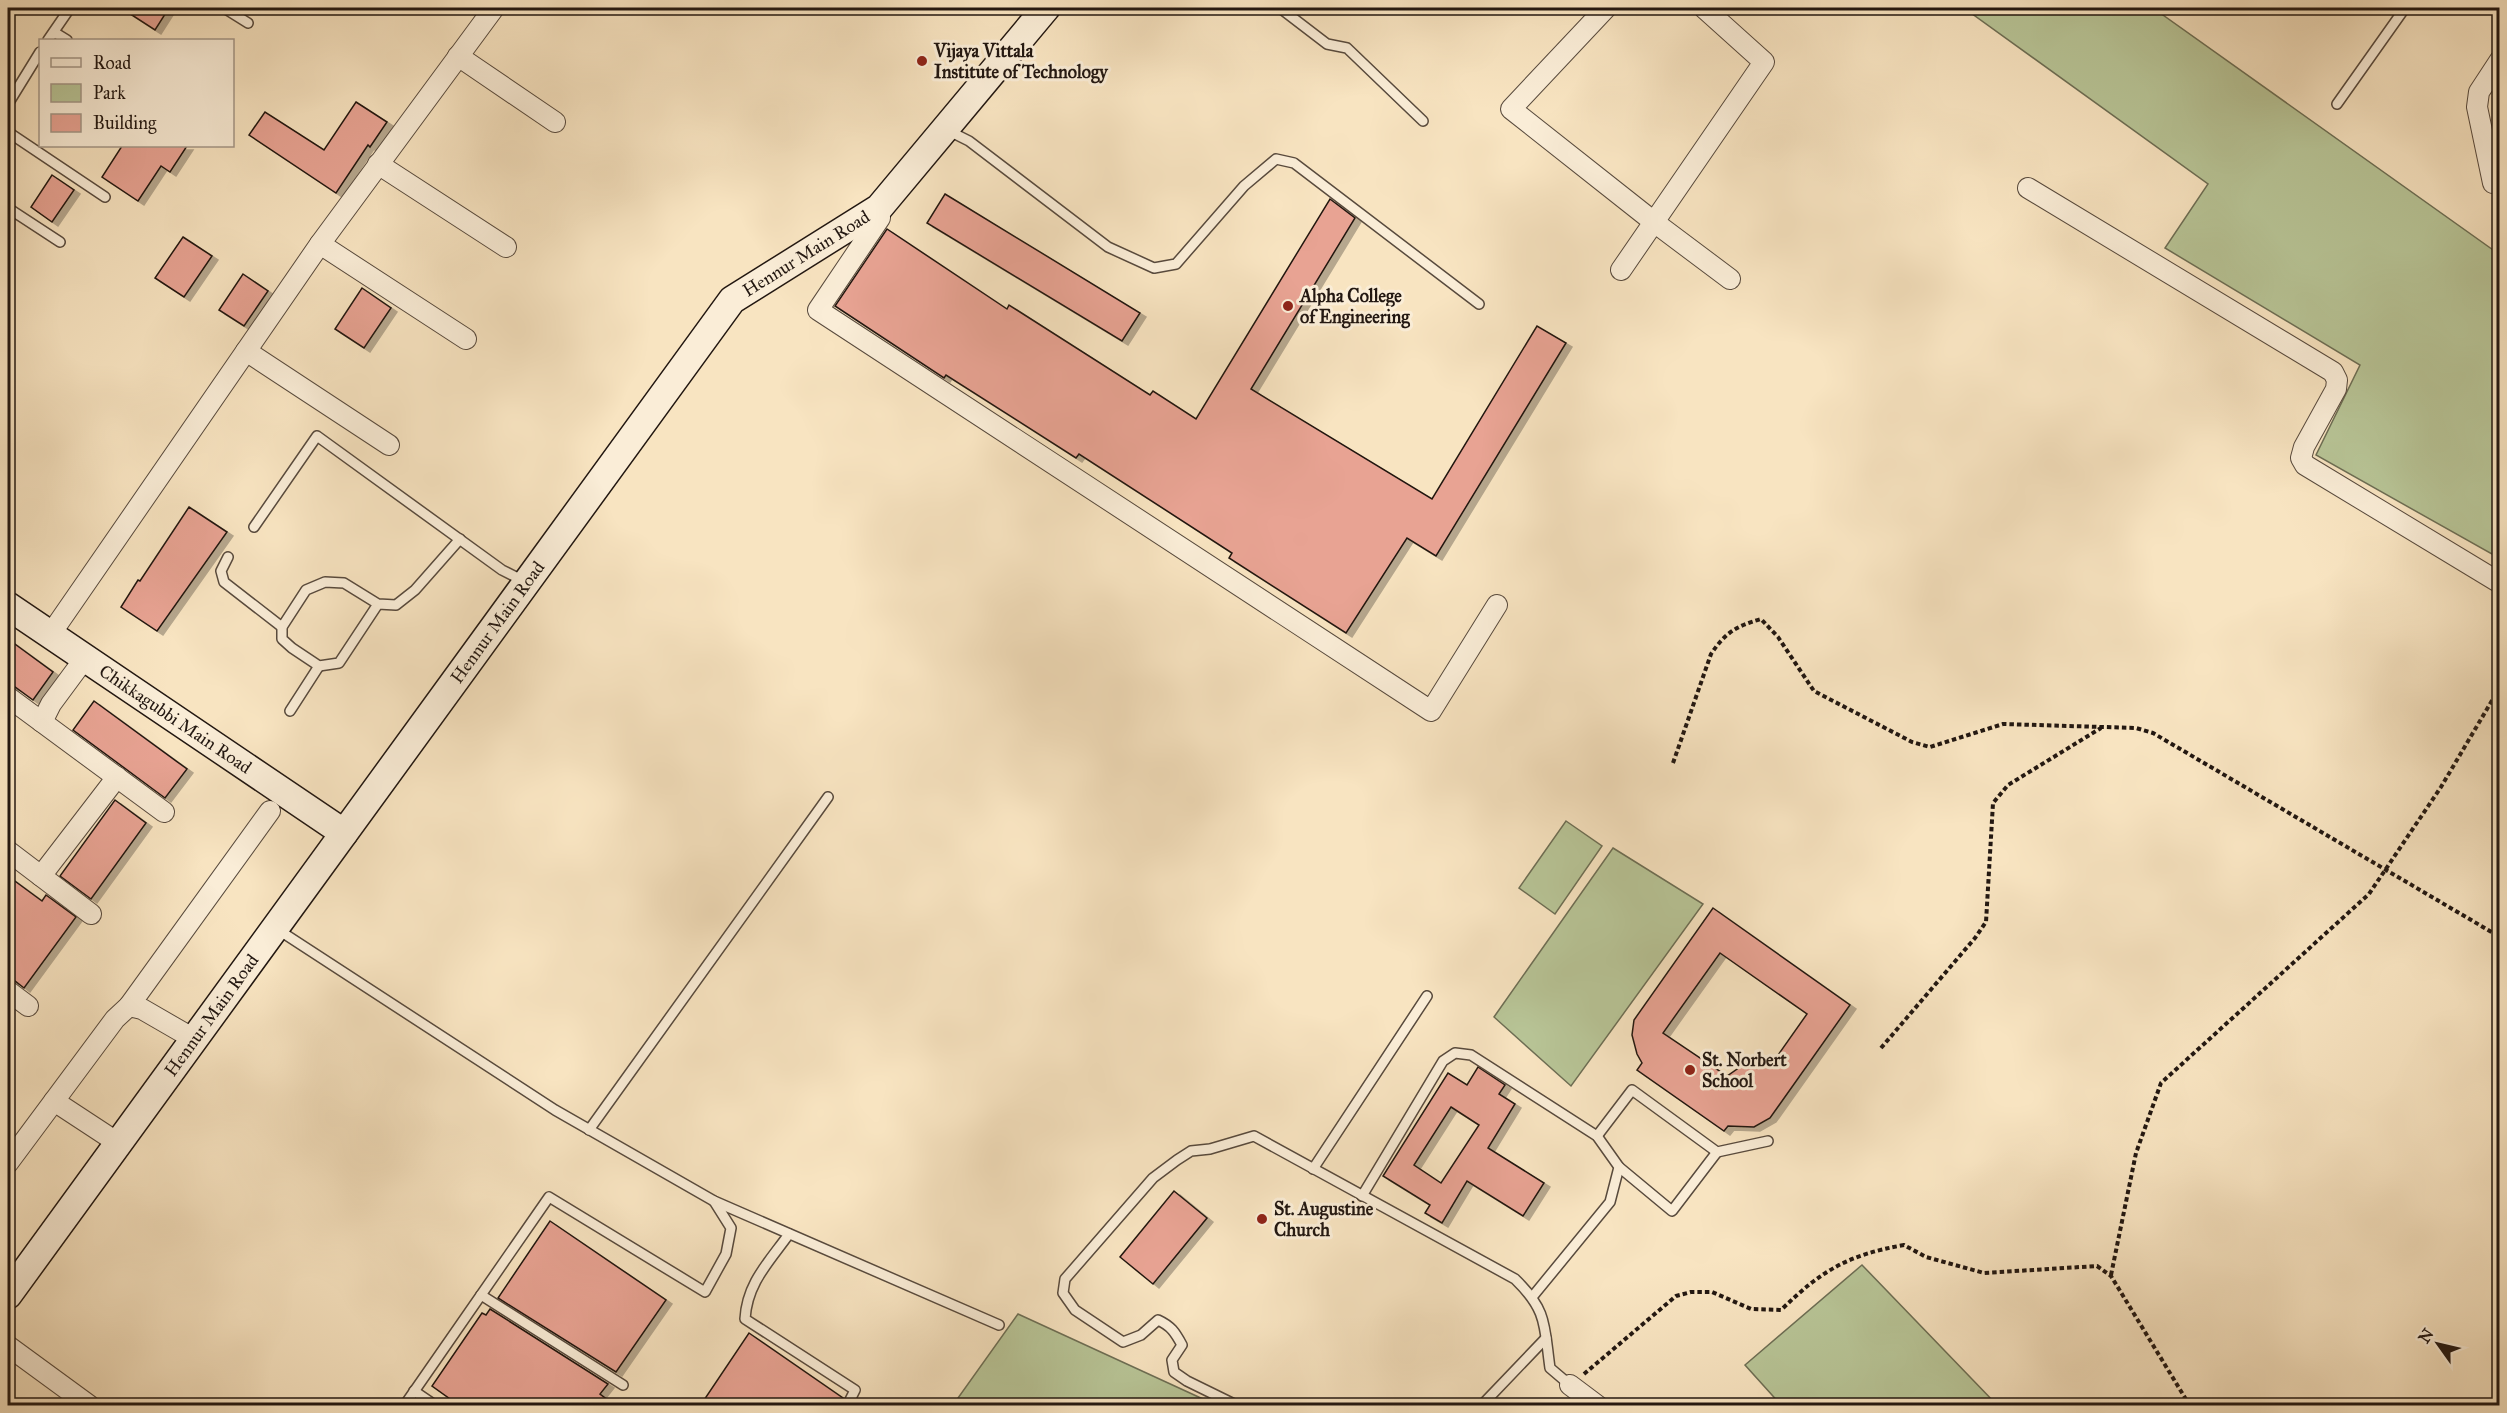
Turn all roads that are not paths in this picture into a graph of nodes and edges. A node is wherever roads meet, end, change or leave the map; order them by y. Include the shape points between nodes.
1 (69, 8) edge
2 (224, 8) edge
3 (494, 8) edge
4 (1046, 8) edge
5 (1280, 8) edge
6 (1606, 8) edge
7 (1704, 8) edge
8 (2405, 8) edge
9 (248, 23) dead end
10 (54, 32) junction
11 (49, 39) edge
12 (65, 39) edge
13 (39, 54) edge
14 (458, 56) junction
15 (2499, 60) edge
16 (8, 104) edge
17 (2337, 104) dead end
18 (1423, 120) dead end
19 (555, 122) dead end
20 (945, 129) junction
21 (8, 132) edge
22 (378, 164) junction
23 (2493, 183) dead end
24 (2028, 188) dead end
25 (105, 197) dead end
26 (879, 207) junction
27 (8, 208) edge
28 (1654, 222) junction
29 (60, 242) dead end
30 (320, 244) junction
31 (506, 247) dead end
32 (1621, 270) dead end
33 (1730, 279) dead end
34 (1479, 304) dead end
35 (466, 339) dead end
36 (246, 351) junction
37 (389, 445) dead end
38 (254, 527) dead end
39 (460, 540) junction
40 (228, 557) dead end
41 (526, 583) junction
42 (2499, 583) edge
43 (378, 604) junction
44 (1497, 605) dead end
45 (8, 606) edge
46 (282, 627) junction
47 (50, 635) junction
48 (85, 658) junction
49 (319, 666) junction
50 (8, 697) edge
51 (290, 711) dead end
52 (42, 722) junction
53 (117, 777) junction
54 (828, 797) dead end
55 (270, 811) dead end
56 (164, 812) dead end
57 (344, 833) junction
58 (8, 851) edge
59 (41, 876) junction
60 (92, 914) dead end
61 (275, 928) junction
62 (8, 991) edge
63 (1427, 996) dead end
64 (28, 1006) dead end
65 (129, 1006) junction
66 (194, 1039) junction
67 (54, 1101) junction
68 (588, 1130) junction
69 (1597, 1136) junction
70 (1768, 1141) dead end
71 (118, 1143) junction
72 (1717, 1152) junction
73 (8, 1163) edge
74 (1619, 1167) junction
75 (1313, 1169) junction
76 (1362, 1196) junction
77 (714, 1201) junction
78 (789, 1234) junction
79 (8, 1295) edge
80 (482, 1295) junction
81 (1533, 1296) junction
82 (999, 1325) dead end
83 (1546, 1338) junction
84 (8, 1346) edge
85 (622, 1385) dead end
86 (1570, 1385) joint
87 (414, 1391) junction
88 (90, 1406) edge
89 (404, 1406) edge
90 (436, 1406) edge
91 (847, 1406) edge
92 (1238, 1406) edge
93 (1481, 1406) edge
94 (1598, 1406) edge

1 - 10 lane
2 - 9 lane
3 - 14 street
4 - 20 main road, Hennur Main Road
5 - 18 lane via 1327,44 1347,48
6 - 28 street via 1511,109
7 - 28 street via 1764,62
8 - 17 lane
10 - 11 lane
10 - 12 lane
13 - 16 lane
14 - 19 street
14 - 22 street
15 - 23 street via 2480,92 2477,107
20 - 26 main road, Hennur Main Road
20 - 34 lane via 969,141 1108,247 1154,268 1176,264 1244,186 1276,159 1294,163
21 - 25 lane
22 - 30 street
22 - 31 street
24 - 42 street via 2333,372 2336,388 2304,447 2301,458 2305,465
26 - 41 main road, Hennur Main Road via 732,300
26 - 44 street via 880,218 818,310 1431,711
27 - 29 lane
28 - 32 street
28 - 33 street
30 - 35 street
30 - 36 street
36 - 37 street
36 - 47 street
38 - 39 lane via 317,436
39 - 41 lane
39 - 43 lane via 415,590 396,605
40 - 46 lane via 221,571 224,582
41 - 57 main road, Hennur Main Road
43 - 46 lane via 344,583 325,582 306,590
43 - 49 lane via 339,663
45 - 47 main road, Chikkagubbi Main Road
46 - 49 lane via 282,639
47 - 48 main road, Chikkagubbi Main Road
48 - 52 street
48 - 57 main road, Chikkagubbi Main Road
49 - 51 lane
50 - 52 street
52 - 53 street
53 - 56 street
53 - 59 street
54 - 68 lane
55 - 65 street
57 - 61 main road, Hennur Main Road
58 - 59 street
59 - 60 street
61 - 66 main road, Hennur Main Road
61 - 68 lane
62 - 64 street
63 - 75 lane
65 - 66 street via 142,1009
65 - 67 street
66 - 71 main road, Hennur Main Road
67 - 71 street
67 - 73 street
68 - 77 lane
69 - 72 lane via 1632,1090
69 - 74 lane
69 - 76 lane via 1471,1055 1455,1053 1443,1061
70 - 72 lane
71 - 79 main road, Hennur Main Road
72 - 74 lane via 1672,1211
74 - 81 lane via 1610,1202
75 - 76 lane
75 - 92 lane via 1254,1136 1191,1151 1154,1178 1065,1279 1063,1293 1075,1310 1124,1342 1141,1335 1158,1320 1167,1324 1182,1345 1172,1360 1174,1372
76 - 81 lane via 1515,1279
77 - 78 lane
77 - 80 lane via 731,1228 726,1254 705,1292 549,1197
78 - 82 lane
78 - 91 lane via 753,1284 746,1301 745,1319 855,1390
80 - 85 lane
80 - 87 lane
81 - 83 lane via 1542,1312
83 - 86 lane via 1550,1368
83 - 93 lane
84 - 88 street
86 - 94 street
87 - 89 lane
87 - 90 lane

